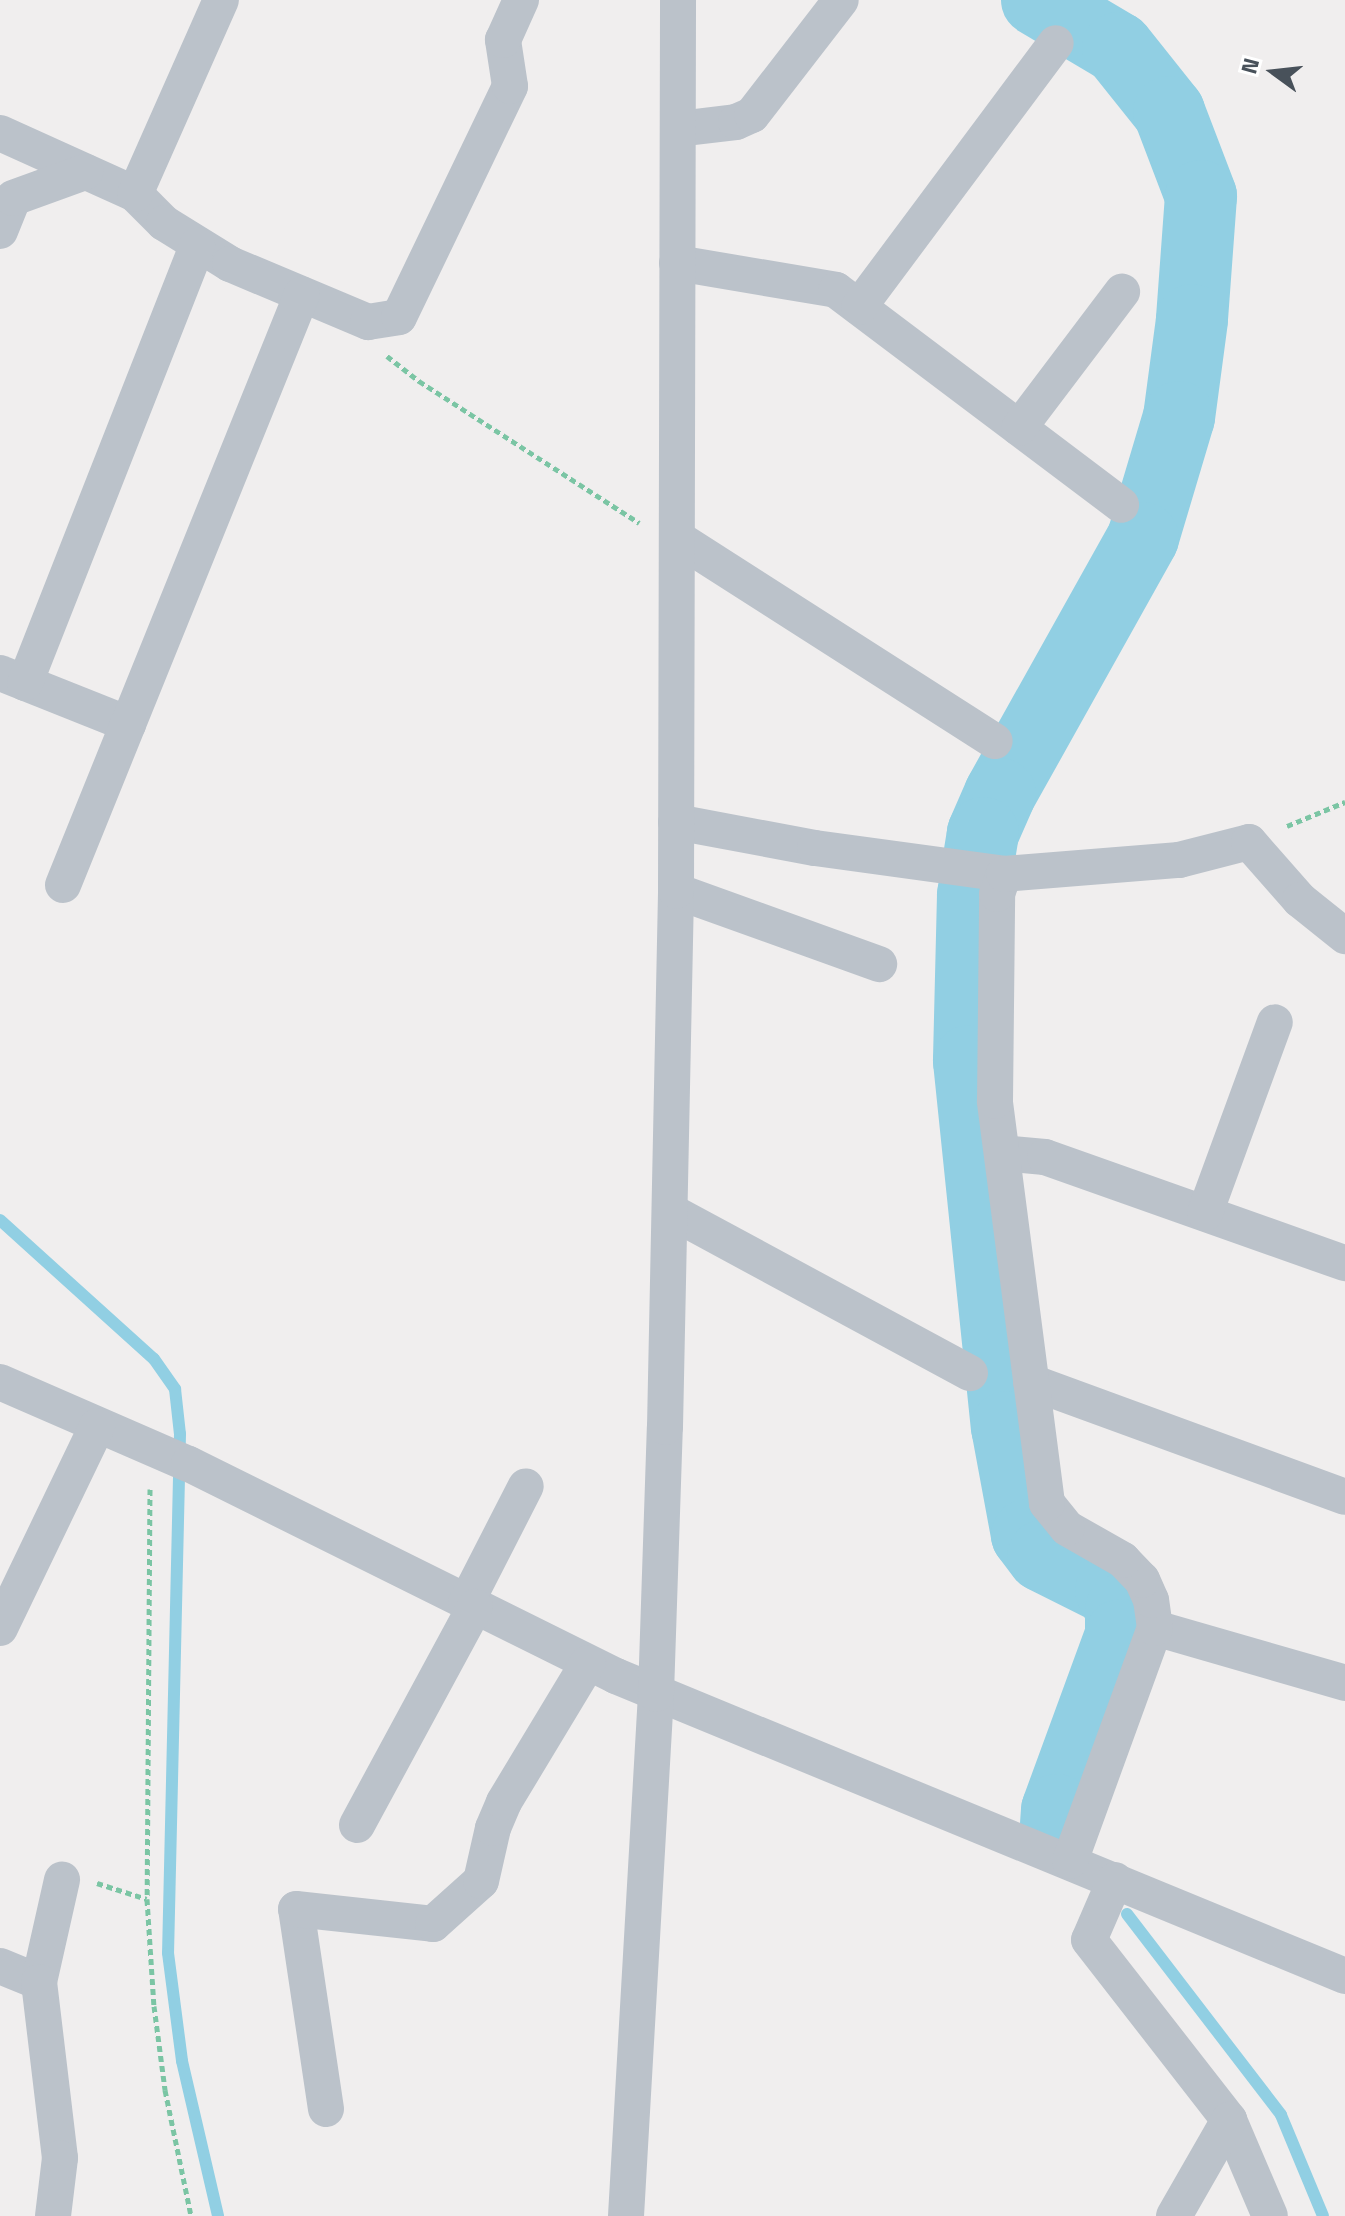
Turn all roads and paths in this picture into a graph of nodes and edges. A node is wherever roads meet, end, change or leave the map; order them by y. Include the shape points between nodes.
1 (221, 0) edge
2 (521, 0) edge
3 (678, 0) edge
4 (841, 0) edge
5 (1056, 43) dead end
6 (678, 129) junction
7 (0, 133) edge
8 (85, 172) junction
9 (135, 194) junction
10 (0, 231) edge
11 (197, 246) junction
12 (677, 263) junction
13 (1122, 292) dead end
14 (302, 294) junction
15 (859, 307) junction
16 (368, 322) junction
17 (1019, 428) junction
18 (1121, 505) dead end
19 (677, 542) junction
20 (12, 678) edge
21 (128, 724) junction
22 (995, 741) dead end
23 (1345, 802) edge
24 (676, 822) junction
25 (1249, 842) junction
26 (982, 871) junction
27 (63, 885) dead end
28 (676, 891) junction
29 (1345, 936) edge
30 (879, 964) dead end
31 (1275, 1022) dead end
32 (1002, 1153) junction
33 (670, 1211) junction
34 (1205, 1213) junction
35 (1345, 1263) edge
36 (970, 1373) dead end
37 (0, 1382) edge
38 (1031, 1382) junction
39 (97, 1426) junction
40 (167, 1454) junction
41 (526, 1486) dead end
42 (1345, 1497) edge
43 (470, 1605) junction
44 (0, 1628) edge
45 (1155, 1628) junction
46 (588, 1663) junction
47 (1345, 1683) edge
48 (656, 1694) junction
49 (357, 1825) dead end
50 (1070, 1861) junction
51 (62, 1880) joint
52 (1115, 1880) junction
53 (147, 1899) junction
54 (0, 1966) edge
55 (1345, 1976) edge
56 (39, 1982) junction
57 (326, 2109) dead end
58 (1229, 2120) junction
59 (53, 2216) edge
60 (191, 2216) edge
61 (626, 2216) edge
62 (1174, 2216) edge
63 (1270, 2216) edge

1 - 9 street
2 - 16 street via 503,40 510,86 504,100 399,317
3 - 6 street
4 - 6 street via 752,115
5 - 15 street
6 - 12 street
7 - 8 street
8 - 9 street
8 - 10 street via 13,198
9 - 11 street
11 - 14 street
11 - 20 street
12 - 15 street via 836,290
12 - 19 street
13 - 17 street
14 - 16 street
14 - 21 street
15 - 17 street
16 - 19 path via 382,352 419,381
17 - 18 street
19 - 22 street
19 - 24 street
20 - 21 street
21 - 27 street
23 - 25 path
24 - 26 street
24 - 28 street
25 - 26 street via 1179,860
25 - 29 street via 1300,900
26 - 32 street via 997,894 995,1101
28 - 30 street
28 - 33 street
31 - 34 street
32 - 34 street via 1045,1157
32 - 38 street
33 - 36 street
33 - 48 street
34 - 35 street
37 - 39 street
38 - 42 street
38 - 45 street via 1047,1503 1067,1528 1123,1560 1142,1580
39 - 40 street
39 - 44 street
40 - 43 street
40 - 53 path
41 - 43 street
43 - 46 street
43 - 49 street
45 - 47 street
45 - 50 street
46 - 48 street
46 - 57 street via 504,1802 481,1881 433,1924 296,1909
48 - 50 street
48 - 61 street
50 - 52 street
51 - 53 path via 73,1875
51 - 56 street
52 - 55 street
52 - 58 street via 1089,1940
53 - 60 path via 165,2090
54 - 56 street
56 - 59 street via 60,2158
58 - 62 street
58 - 63 street

